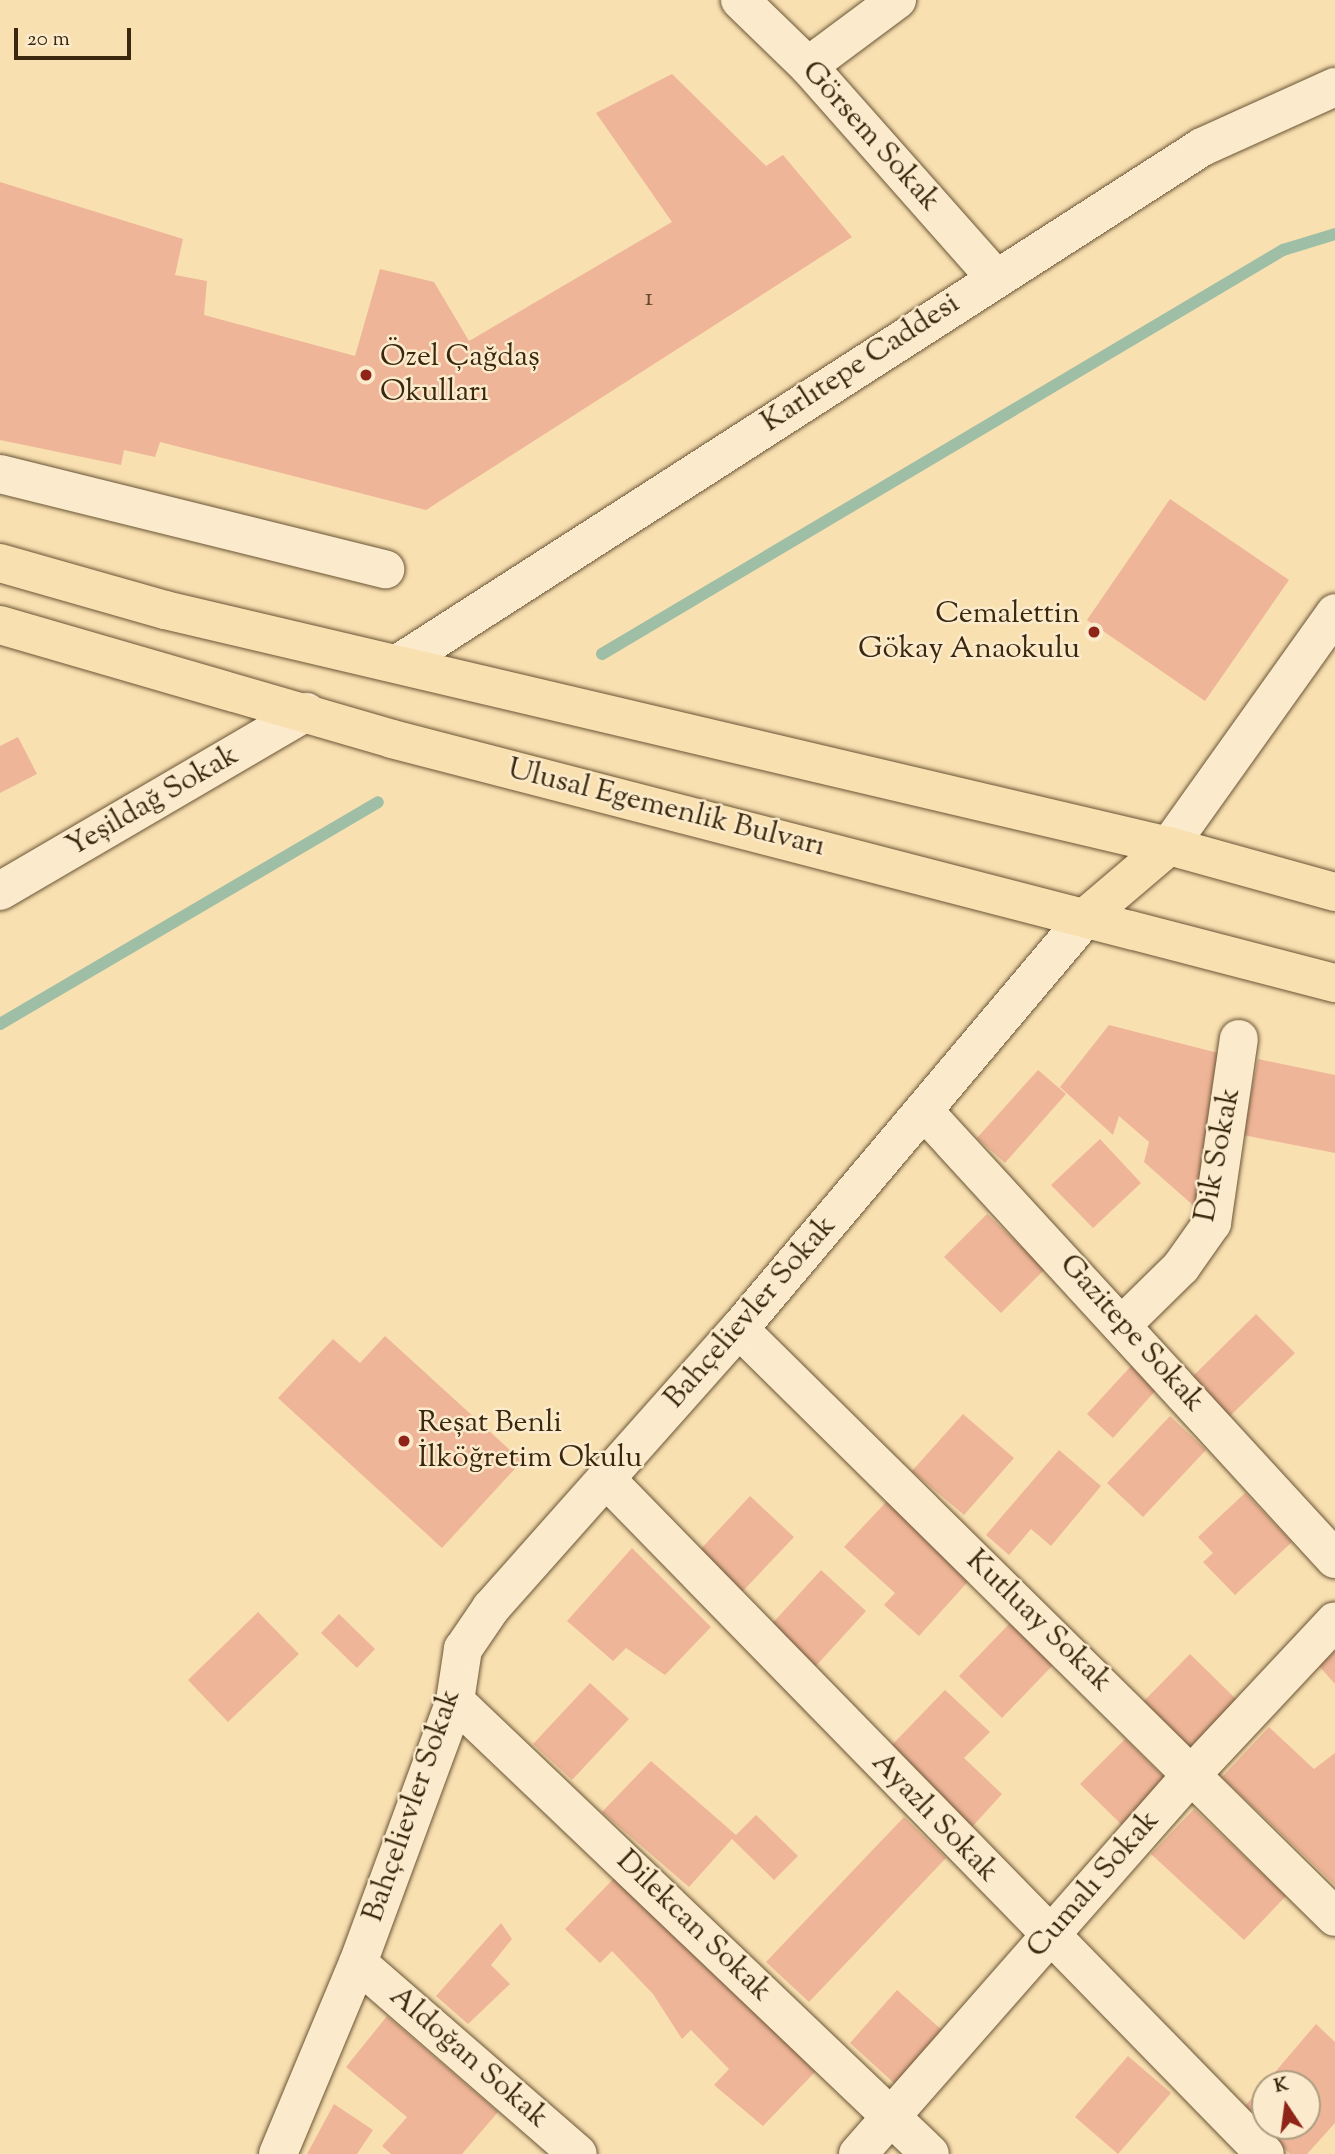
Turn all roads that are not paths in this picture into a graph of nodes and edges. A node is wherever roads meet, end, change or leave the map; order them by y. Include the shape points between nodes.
1 (740, 0) edge
2 (897, 0) edge
3 (808, 66) junction
4 (1335, 87) edge
5 (995, 277) junction
6 (0, 474) edge
7 (0, 563) edge
8 (385, 569) dead end
9 (1335, 613) edge
10 (0, 625) edge
11 (399, 663) junction
12 (306, 712) junction
13 (1169, 846) junction
14 (0, 891) edge
15 (1335, 892) edge
16 (1088, 915) junction
17 (1335, 983) edge
18 (1239, 1039) dead end
19 (925, 1111) junction
20 (1124, 1324) junction
21 (739, 1329) junction
22 (606, 1479) junction
23 (1335, 1559) edge
24 (1335, 1621) edge
25 (455, 1701) junction
26 (1192, 1774) junction
27 (1335, 1917) edge
28 (1049, 1937) junction
29 (358, 1962) junction
30 (892, 2116) junction
31 (278, 2154) edge
32 (578, 2154) edge
33 (858, 2154) edge
34 (930, 2154) edge
35 (1265, 2154) edge

1 - 3 street, Görsem Sokak
2 - 3 street
3 - 5 street, Görsem Sokak
4 - 5 street, Karlıtepe Caddesi via 1202,147
5 - 11 street, Karlıtepe Caddesi
6 - 8 street
7 - 11 main road via 165,610
9 - 13 street
10 - 12 main road, Ulusal Egemenlik Bulvarı
11 - 13 main road
12 - 14 street, Yeşildağ Sokak
12 - 16 main road, Ulusal Egemenlik Bulvarı via 392,739
13 - 15 main road
13 - 16 main road
16 - 17 main road, Ulusal Egemenlik Bulvarı
16 - 19 street, Bahçelievler Sokak
18 - 20 street, Dik Sokak via 1212,1223 1181,1267
19 - 20 street, Gazitepe Sokak
19 - 21 street, Bahçelievler Sokak
20 - 23 street, Gazitepe Sokak
21 - 22 street, Bahçelievler Sokak
21 - 26 street, Kutluay Sokak
22 - 25 street, Bahçelievler Sokak via 491,1608 463,1650
22 - 28 street, Ayazlı Sokak
24 - 26 street, Cumalı Sokak
25 - 29 street, Bahçelievler Sokak
25 - 30 street, Dilekcan Sokak
26 - 27 street, Kutluay Sokak
26 - 28 street, Cumalı Sokak
28 - 30 street, Cumalı Sokak
28 - 35 street, Ayazlı Sokak
29 - 31 street, Bahçelievler Sokak
29 - 32 street, Aldoğan Sokak
30 - 33 street, Cumalı Sokak
30 - 34 street, Dilekcan Sokak

